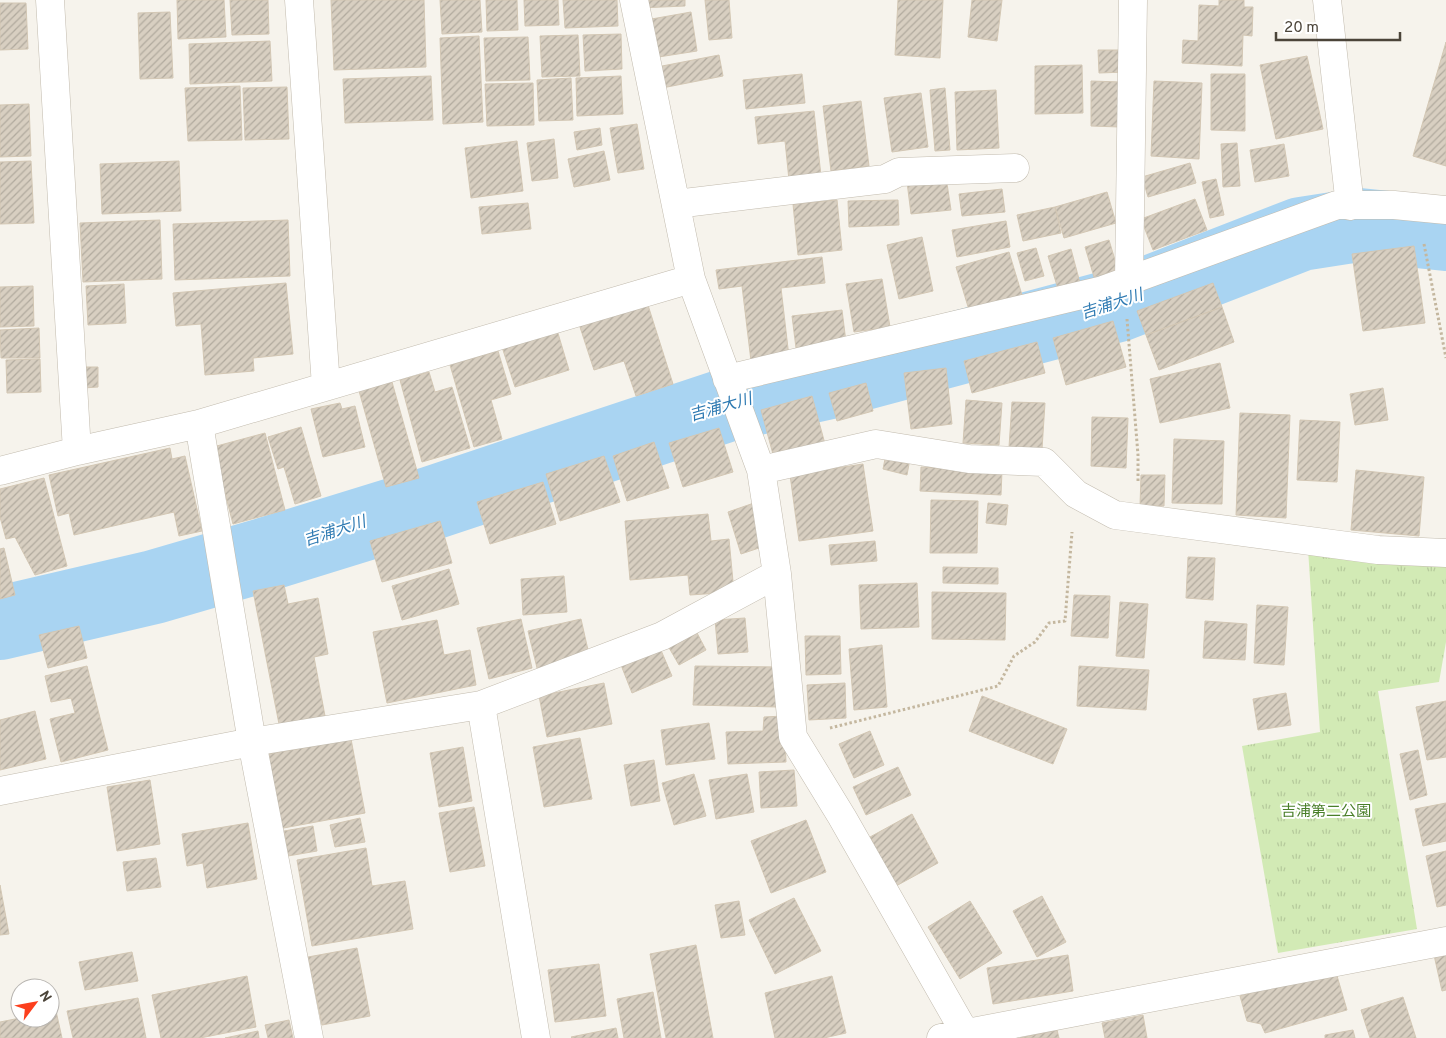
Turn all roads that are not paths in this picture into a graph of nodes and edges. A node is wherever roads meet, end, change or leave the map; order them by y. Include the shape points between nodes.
1 (50, 0) edge
2 (299, 0) edge
3 (634, 0) edge
4 (1133, 0) edge
5 (1327, 0) edge
6 (1015, 168) dead end
7 (676, 204) junction
8 (1350, 206) junction
9 (1446, 210) edge
10 (690, 279) junction
11 (1129, 280) junction
12 (728, 379) junction
13 (326, 386) junction
14 (199, 424) junction
15 (77, 451) junction
16 (761, 470) junction
17 (0, 471) edge
18 (1446, 553) edge
19 (777, 574) junction
20 (481, 705) junction
21 (252, 742) junction
22 (0, 791) edge
23 (1446, 941) edge
24 (958, 1036) edge
25 (309, 1038) edge
26 (536, 1038) edge

1 - 15 street
2 - 13 street
3 - 7 street
4 - 11 street
5 - 8 street
6 - 7 street via 899,172 885,179
7 - 10 street
8 - 9 street via 1394,205
8 - 11 street via 1337,205
10 - 12 street
10 - 13 street
11 - 12 street via 1103,290
12 - 16 street
13 - 14 street
14 - 15 street
14 - 21 street
15 - 17 street
16 - 18 street via 876,444 969,459 1044,462 1076,494 1115,515 1378,550
16 - 19 street
19 - 20 street via 662,636
19 - 24 street via 793,737 842,817
20 - 21 street
20 - 26 street
21 - 22 street
21 - 25 street
23 - 24 street

